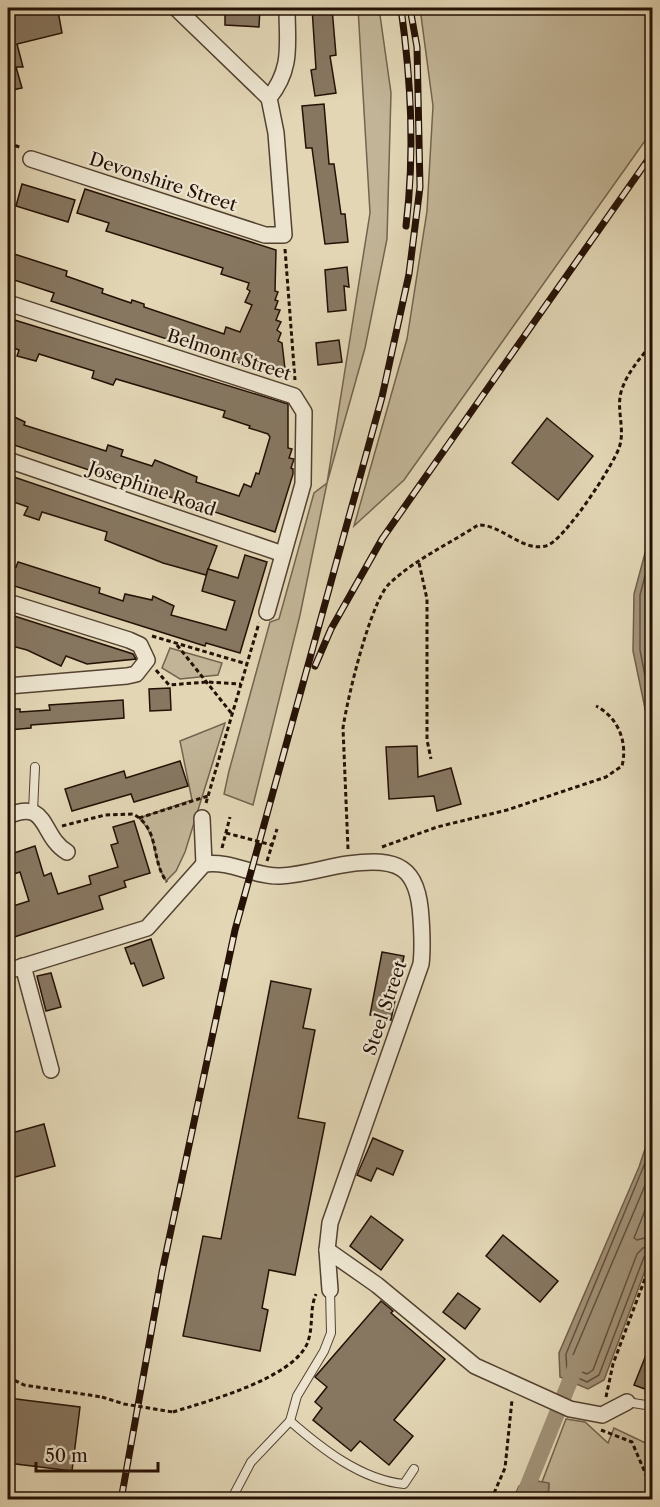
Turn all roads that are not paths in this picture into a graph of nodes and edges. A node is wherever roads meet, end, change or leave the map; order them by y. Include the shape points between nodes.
1 (176, 8) edge
2 (287, 8) edge
3 (269, 98) junction
4 (31, 159) dead end
5 (8, 303) edge
6 (8, 460) edge
7 (283, 554) junction
8 (8, 602) edge
9 (267, 612) road end
10 (8, 686) edge
11 (35, 767) dead end
12 (33, 811) junction
13 (8, 816) edge
14 (202, 818) road end
15 (68, 852) dead end
16 (212, 863) junction
17 (23, 966) junction
18 (8, 971) edge
19 (51, 1070) dead end
20 (327, 1250) junction
21 (330, 1283) joint
22 (627, 1402) joint
23 (652, 1406) edge
24 (290, 1421) junction
25 (414, 1469) dead end
26 (231, 1500) edge

1 - 3 street
2 - 3 street via 288,59 282,82
3 - 4 street, Devonshire Street via 276,133 284,235 265,235
5 - 7 street, Belmont Street via 294,396 304,412 304,474
6 - 7 street, Josephine Road
7 - 9 street, Belmont Street
8 - 10 street via 140,645 147,660 136,674 127,676
11 - 12 lane
12 - 13 street
12 - 15 street via 54,841
14 - 16 street
16 - 17 street via 178,892 147,928
16 - 20 street, Steel Street via 262,874 298,874 349,864 397,865 412,877 420,898 423,947 415,984 330,1223
17 - 18 street
17 - 19 street
20 - 21 street, Steel Street
20 - 22 street via 476,1366 570,1409 602,1415
21 - 24 lane via 331,1333 297,1396
22 - 23 lane
24 - 25 lane via 315,1443 384,1482 404,1484
24 - 26 lane via 251,1462

